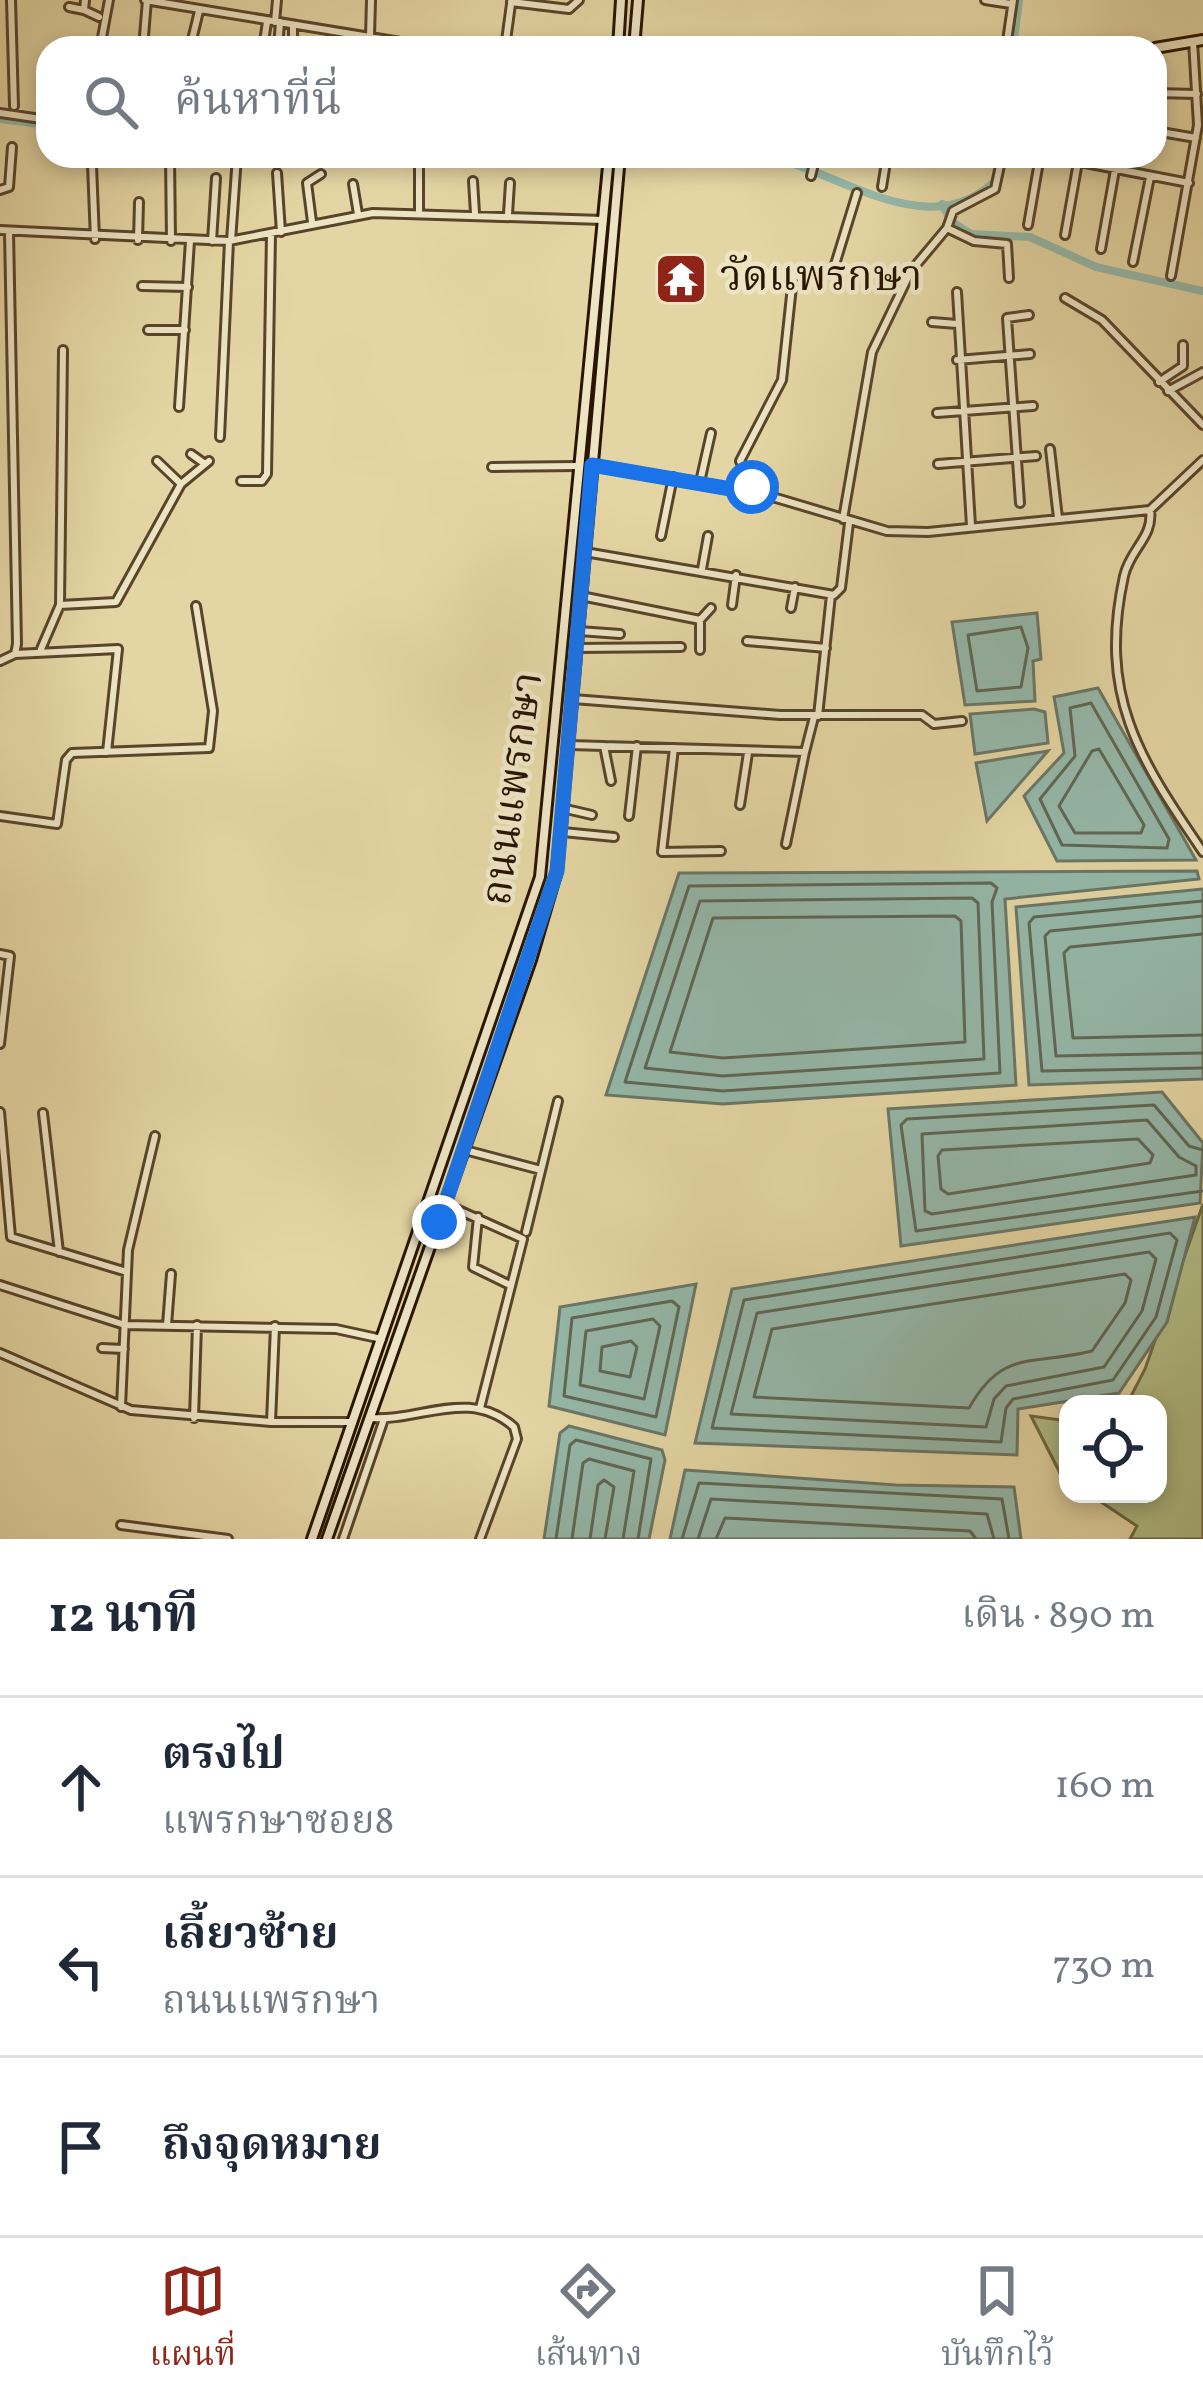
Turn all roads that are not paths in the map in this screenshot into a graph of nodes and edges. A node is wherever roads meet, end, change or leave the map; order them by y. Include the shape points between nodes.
1 (10, 0) edge
2 (85, 0) edge
3 (109, 0) edge
4 (148, 0) edge
5 (277, 0) edge
6 (371, 0) edge
7 (579, 0) edge
8 (621, 0) edge
9 (638, 0) edge
10 (985, 0) edge
11 (512, 1) edge
12 (1012, 2) edge
13 (195, 6) edge
14 (69, 8) dead end
15 (84, 10) junction
16 (99, 17) dead end
17 (274, 22) junction
18 (293, 25) junction
19 (102, 36) edge
20 (144, 36) edge
21 (191, 36) edge
22 (268, 36) edge
23 (276, 36) edge
24 (293, 36) edge
25 (365, 36) edge
26 (372, 36) edge
27 (507, 36) edge
28 (619, 36) edge
29 (635, 36) edge
30 (1008, 36) edge
31 (1198, 41) edge
32 (1167, 46) edge
33 (1167, 93) edge
34 (1197, 94) junction
35 (14, 106) dead end
36 (0, 113) edge
37 (36, 118) edge
38 (1167, 133) edge
39 (1196, 138) junction
40 (12, 147) dead end
41 (92, 168) edge
42 (170, 168) edge
43 (236, 168) edge
44 (419, 168) edge
45 (608, 168) edge
46 (619, 168) edge
47 (813, 168) edge
48 (885, 168) edge
49 (999, 168) edge
50 (1041, 168) edge
51 (1077, 168) edge
52 (1110, 168) edge
53 (1115, 169) junction
54 (277, 173) dead end
55 (321, 174) dead end
56 (1150, 175) junction
57 (811, 176) dead end
58 (216, 178) dead end
59 (473, 182) dead end
60 (510, 183) dead end
61 (1189, 183) junction
62 (353, 184) dead end
63 (882, 187) dead end
64 (0, 190) edge
65 (857, 193) dead end
66 (139, 202) dead end
67 (419, 212) junction
68 (475, 213) junction
69 (358, 214) junction
70 (508, 214) junction
71 (603, 220) junction
72 (312, 222) junction
73 (949, 222) junction
74 (1028, 225) dead end
75 (5, 231) edge
76 (281, 232) junction
77 (271, 234) junction
78 (1065, 235) dead end
79 (95, 238) junction
80 (138, 240) junction
81 (171, 241) junction
82 (190, 241) junction
83 (212, 241) junction
84 (230, 241) junction
85 (1101, 249) dead end
86 (1133, 262) dead end
87 (833, 271) dead end
88 (812, 275) dead end
89 (1171, 277) dead end
90 (1010, 278) dead end
91 (142, 286) dead end
92 (188, 287) junction
93 (957, 292) dead end
94 (1065, 298) dead end
95 (1029, 315) dead end
96 (932, 322) dead end
97 (957, 324) junction
98 (148, 330) dead end
99 (184, 330) junction
100 (1183, 345) dead end
101 (63, 350) dead end
102 (1030, 354) dead end
103 (1009, 356) junction
104 (958, 360) junction
105 (1203, 372) edge
106 (1159, 382) junction
107 (1168, 391) junction
108 (1034, 406) dead end
109 (179, 407) dead end
110 (1013, 407) junction
111 (962, 410) junction
112 (937, 412) dead end
113 (1203, 425) edge
114 (711, 433) dead end
115 (220, 437) dead end
116 (1050, 449) dead end
117 (191, 454) dead end
118 (1036, 456) dead end
119 (1018, 458) junction
120 (1203, 460) edge
121 (157, 461) dead end
122 (938, 464) dead end
123 (966, 464) junction
124 (592, 465) junction
125 (578, 466) junction
126 (492, 467) dead end
127 (673, 477) junction
128 (241, 481) dead end
129 (179, 482) junction
130 (700, 482) junction
131 (754, 493) junction
132 (1020, 503) dead end
133 (1150, 510) junction
134 (1058, 518) junction
135 (846, 522) junction
136 (971, 526) junction
137 (661, 536) dead end
138 (708, 536) dead end
139 (585, 552) junction
140 (703, 569) junction
141 (736, 575) junction
142 (795, 587) junction
143 (831, 595) junction
144 (581, 596) junction
145 (60, 605) junction
146 (732, 605) dead end
147 (196, 606) dead end
148 (711, 608) dead end
149 (791, 608) dead end
150 (700, 620) junction
151 (579, 631) junction
152 (620, 634) dead end
153 (747, 641) dead end
154 (681, 647) dead end
155 (578, 648) junction
156 (826, 648) junction
157 (41, 650) junction
158 (700, 650) dead end
159 (15, 654) junction
160 (0, 661) edge
161 (573, 699) junction
162 (816, 716) junction
163 (962, 721) dead end
164 (570, 745) junction
165 (604, 746) junction
166 (637, 746) junction
167 (674, 748) junction
168 (107, 752) junction
169 (805, 752) junction
170 (748, 753) junction
171 (611, 782) dead end
172 (740, 805) dead end
173 (566, 808) junction
174 (592, 815) dead end
175 (0, 816) edge
176 (629, 816) dead end
177 (563, 832) junction
178 (614, 836) dead end
179 (786, 844) dead end
180 (721, 851) dead end
181 (1203, 852) edge
182 (0, 954) edge
183 (0, 1044) edge
184 (558, 1101) dead end
185 (0, 1112) edge
186 (43, 1113) dead end
187 (155, 1136) dead end
188 (464, 1150) junction
189 (541, 1170) junction
190 (446, 1204) junction
191 (426, 1217) junction
192 (478, 1217) junction
193 (439, 1222) junction
194 (526, 1232) dead end
195 (0, 1236) edge
196 (11, 1237) junction
197 (59, 1252) junction
198 (127, 1272) junction
199 (171, 1274) dead end
200 (0, 1285) edge
201 (511, 1285) junction
202 (125, 1325) junction
203 (166, 1325) junction
204 (197, 1325) junction
205 (275, 1326) junction
206 (382, 1340) junction
207 (102, 1348) dead end
208 (124, 1349) junction
209 (0, 1353) edge
210 (121, 1407) junction
211 (479, 1409) junction
212 (194, 1418) junction
213 (369, 1418) junction
214 (384, 1419) junction
215 (353, 1421) junction
216 (272, 1422) junction
217 (122, 1525) dead end
218 (228, 1539) edge
219 (312, 1539) edge
220 (327, 1539) edge
221 (343, 1539) edge
222 (480, 1539) edge

1 - 35 street
2 - 15 street
3 - 19 street
4 - 13 street
4 - 20 street
5 - 17 street
6 - 26 street
7 - 11 street via 569,9
8 - 28 main road
9 - 29 main road
10 - 12 street
11 - 27 street
12 - 30 street
13 - 17 street
13 - 21 street
14 - 15 street
15 - 16 street
17 - 18 street
17 - 22 street
17 - 23 street
18 - 24 street
18 - 25 street
31 - 32 main road
31 - 34 street
33 - 34 street
34 - 39 street
36 - 37 street
38 - 39 street
39 - 61 street
40 - 64 street via 9,187
41 - 79 street
42 - 81 street
43 - 84 street
44 - 67 street
45 - 71 main road, ถนนแพรกษา
46 - 124 main road, ถนนแพรกษา
47 - 57 street
48 - 63 street
49 - 73 street via 995,189
50 - 74 street
51 - 78 street
52 - 53 street
53 - 56 street
53 - 85 street
54 - 76 street
55 - 72 street via 307,182
56 - 61 street
56 - 86 street
58 - 83 street
59 - 68 street
60 - 70 street
61 - 89 street
62 - 69 street
65 - 87 street
66 - 80 street
67 - 68 street
67 - 69 street
68 - 70 street
69 - 72 street
70 - 71 street
71 - 125 main road, ถนนแพรกษา
72 - 76 street
73 - 90 street via 974,241 1007,244
73 - 135 street via 910,271 872,352
75 - 79 street
75 - 159 street
76 - 77 street
77 - 84 street
77 - 128 street via 267,474
79 - 80 street
80 - 81 street
81 - 82 street
82 - 83 street
82 - 92 street
83 - 84 street
84 - 115 street
88 - 131 street via 794,277 782,380 740,461
91 - 92 street
92 - 99 street
93 - 97 street
94 - 106 street via 1102,320
95 - 103 street via 1008,317
96 - 97 street
97 - 104 street
98 - 99 street
99 - 109 street
100 - 106 street via 1186,362
101 - 145 street
102 - 103 street
103 - 104 street
103 - 110 street
104 - 111 street
105 - 107 street
106 - 107 street
107 - 113 street
108 - 110 street
110 - 111 street
110 - 119 street
111 - 112 street
111 - 123 street
114 - 130 street
116 - 134 street
117 - 129 street via 207,462
118 - 119 street
119 - 123 street
119 - 132 street
120 - 133 street
121 - 129 street
122 - 123 street
123 - 136 street
124 - 127 street
124 - 139 main road, ถนนแพรกษา
125 - 126 street
125 - 191 main road, ถนนแพรกษา via 541,877
127 - 130 street
127 - 137 street
129 - 145 street via 116,602
130 - 131 street
131 - 135 street
133 - 134 street
133 - 181 street via 1152,528 1123,578 1118,697
134 - 136 street
135 - 136 street via 886,531
135 - 143 street via 841,588
138 - 140 street
139 - 140 street
139 - 144 main road, ถนนแพรกษา
140 - 141 street
141 - 142 street
141 - 146 street
142 - 143 street
142 - 149 street
143 - 156 street
144 - 150 street
144 - 151 main road, ถนนแพรกษา
145 - 157 street
147 - 168 street via 213,711 208,748
148 - 150 street
150 - 158 street
151 - 152 street
151 - 155 main road, ถนนแพรกษา
153 - 156 street
154 - 155 street
155 - 161 main road, ถนนแพรกษา
156 - 162 street
157 - 159 street
157 - 168 street via 118,649
159 - 160 street
161 - 162 street
161 - 164 main road, ถนนแพรกษา
162 - 163 street
162 - 169 street
164 - 165 street
164 - 173 main road, ถนนแพรกษา
165 - 166 street
165 - 171 street
166 - 167 street
166 - 176 street
167 - 170 street
167 - 180 street via 662,851
168 - 175 street via 67,755 57,824
169 - 170 street
169 - 179 street
170 - 172 street
173 - 174 street
173 - 177 main road, ถนนแพรกษา
177 - 178 street
177 - 188 main road, ถนนแพรกษา via 539,936
182 - 183 street via 10,956
184 - 189 street
185 - 196 street
186 - 197 street
187 - 198 street
188 - 189 street
188 - 190 main road, ถนนแพรกษา
189 - 194 street
190 - 192 street
190 - 193 main road, ถนนแพรกษา
191 - 193 main road
191 - 206 main road, ถนนแพรกษา
192 - 201 street via 473,1267
192 - 201 street via 523,1239
193 - 213 main road, ถนนแพรกษา
195 - 196 street
196 - 197 street
197 - 198 street
198 - 202 street
199 - 203 street
200 - 202 street
201 - 211 street
202 - 203 street
202 - 208 street
203 - 204 street
204 - 205 street
204 - 212 street
205 - 206 street
205 - 216 street
206 - 215 main road, ถนนแพรกษา
207 - 208 street
208 - 210 street
209 - 210 street
210 - 212 street
211 - 214 street
211 - 222 street via 517,1433
212 - 216 street
213 - 214 street
213 - 220 main road, ถนนแพรกษา
214 - 221 street
215 - 216 street
215 - 219 main road, ถนนแพรกษา
217 - 218 street

